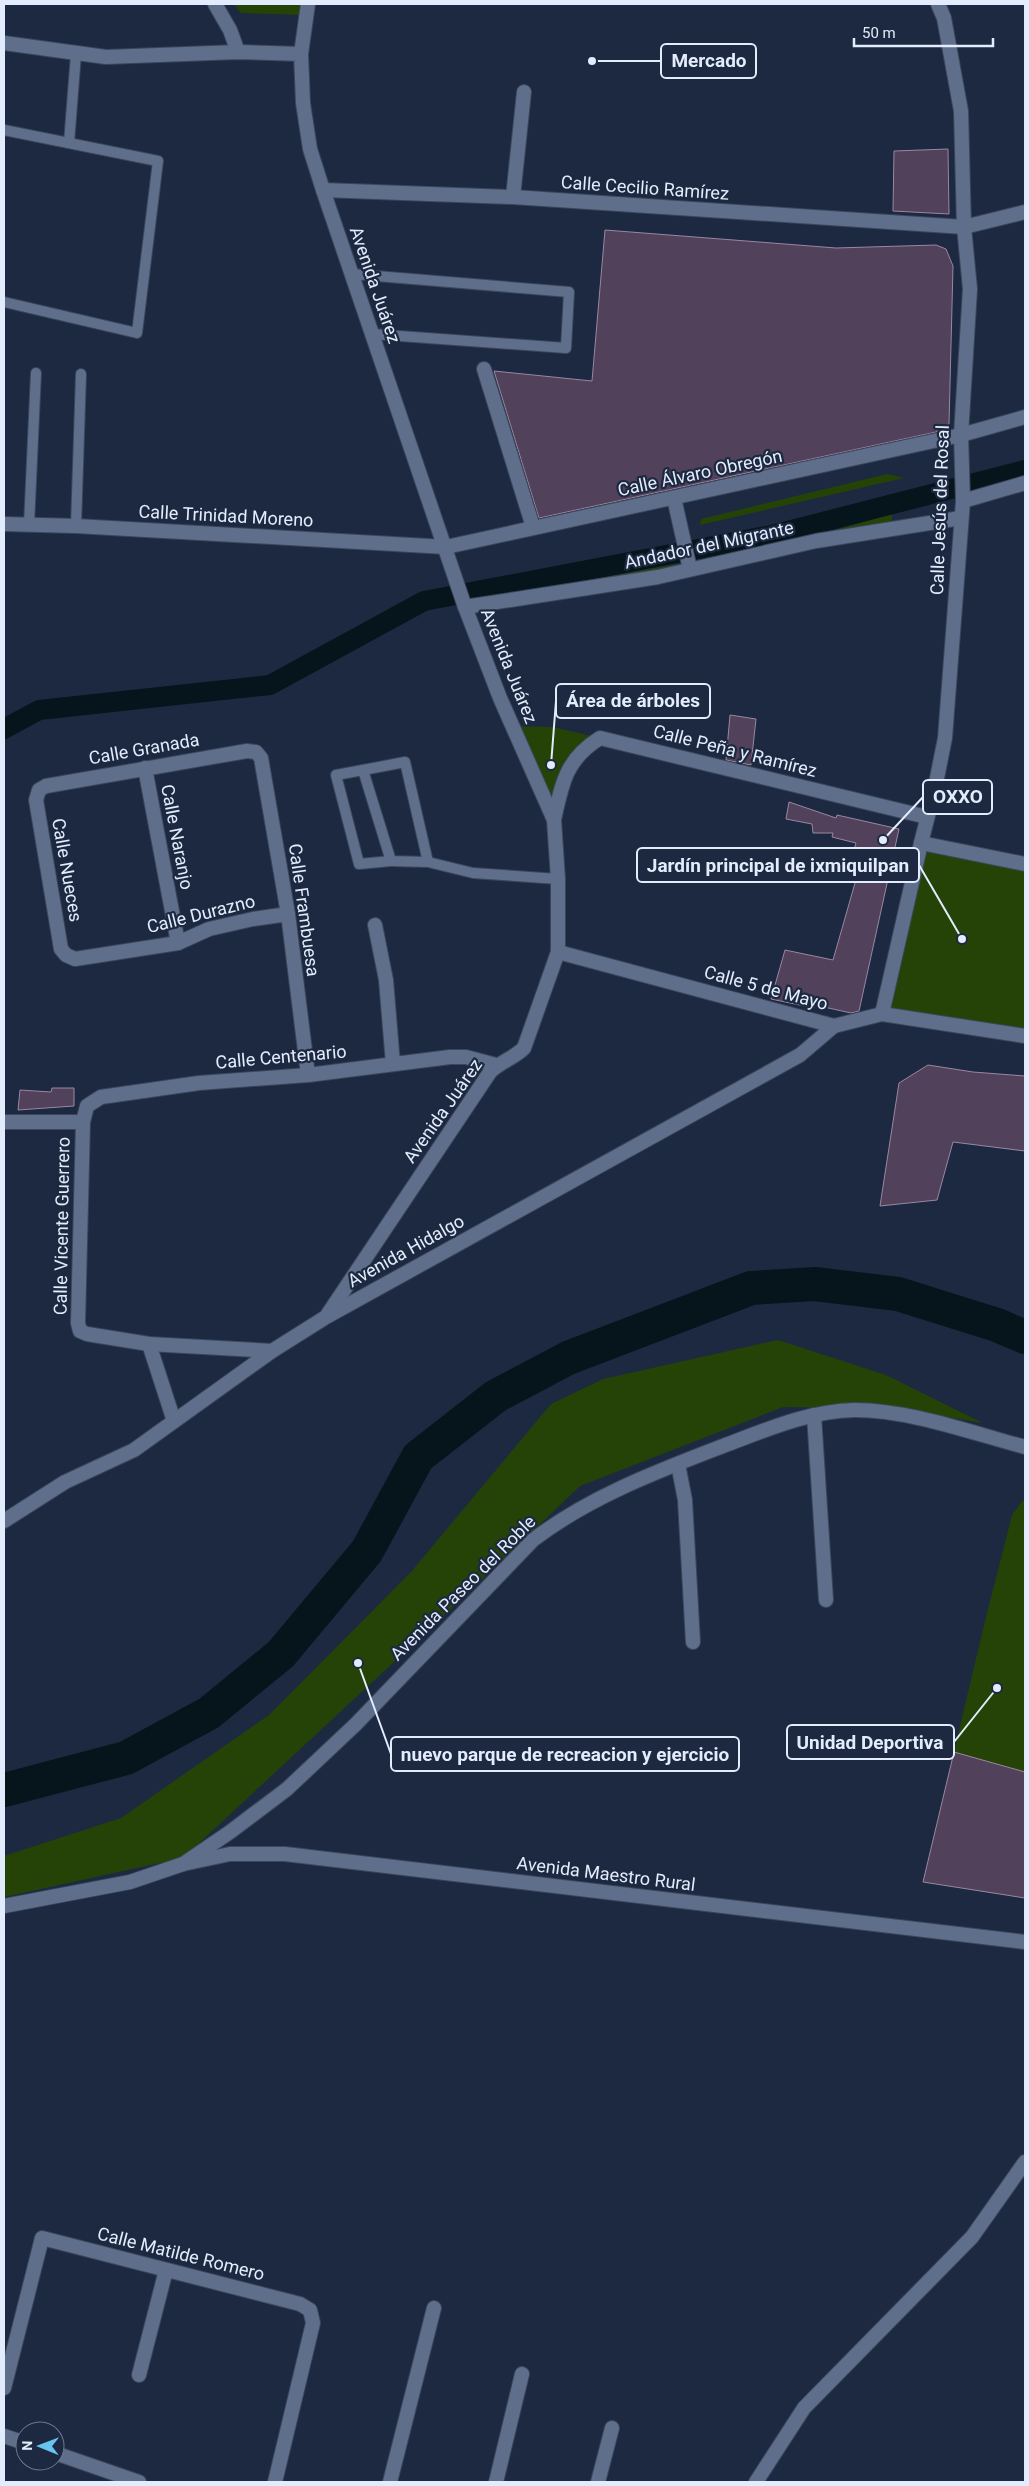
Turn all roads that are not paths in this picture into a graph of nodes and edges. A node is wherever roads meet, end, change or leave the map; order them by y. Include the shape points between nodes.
1 (215, 4) edge
2 (308, 4) edge
3 (938, 4) edge
4 (4, 42) edge
5 (238, 52) junction
6 (76, 54) junction
7 (301, 54) junction
8 (524, 92) dead end
9 (4, 130) edge
10 (69, 143) junction
11 (323, 190) junction
12 (513, 198) junction
13 (1025, 212) edge
14 (964, 227) junction
15 (352, 274) junction
16 (4, 302) edge
17 (372, 334) junction
18 (484, 369) dead end
19 (36, 373) dead end
20 (81, 374) dead end
21 (1025, 417) edge
22 (961, 441) junction
23 (1025, 483) edge
24 (962, 496) junction
25 (674, 498) junction
26 (961, 518) junction
27 (4, 524) edge
28 (29, 525) junction
29 (76, 526) junction
30 (533, 527) junction
31 (448, 552) junction
32 (688, 563) junction
33 (464, 603) junction
34 (256, 752) joint
35 (145, 768) junction
36 (363, 770) junction
37 (39, 790) joint
38 (927, 818) junction
39 (554, 820) junction
40 (921, 843) junction
41 (391, 860) junction
42 (428, 862) junction
43 (1025, 864) edge
44 (558, 879) junction
45 (288, 914) junction
46 (375, 925) dead end
47 (178, 943) junction
48 (558, 952) junction
49 (66, 955) joint
50 (882, 1014) junction
51 (834, 1026) junction
52 (1025, 1036) edge
53 (393, 1064) junction
54 (496, 1066) junction
55 (308, 1075) junction
56 (4, 1122) edge
57 (83, 1122) junction
58 (326, 1317) junction
59 (149, 1344) junction
60 (272, 1351) junction
61 (814, 1416) junction
62 (174, 1420) junction
63 (1025, 1447) edge
64 (678, 1464) junction
65 (4, 1520) edge
66 (826, 1600) dead end
67 (693, 1642) dead end
68 (183, 1864) junction
69 (4, 1906) edge
70 (1025, 1942) edge
71 (1025, 2162) edge
72 (166, 2270) junction
73 (434, 2308) dead end
74 (522, 2374) dead end
75 (139, 2375) dead end
76 (4, 2388) edge
77 (612, 2428) dead end
78 (65, 2457) edge
79 (139, 2482) edge
80 (274, 2482) edge
81 (390, 2482) edge
82 (496, 2482) edge
83 (598, 2482) edge
84 (756, 2482) edge

1 - 5 street
2 - 7 street, Avenida Juárez
3 - 14 street, Calle Jesús del Rosal via 944,18 961,112
4 - 6 street
5 - 6 street via 128,57
5 - 7 street
6 - 10 lane
7 - 11 street, Avenida Juárez via 303,103 310,149
8 - 12 street
9 - 10 lane
10 - 16 lane via 158,161 137,333
11 - 12 street, Calle Cecilio Ramírez
11 - 15 street, Avenida Juárez
12 - 14 street, Calle Cecilio Ramírez
13 - 14 street, Calle Cecilio Ramírez
14 - 22 street, Calle Jesús del Rosal via 970,289
15 - 17 street, Avenida Juárez
15 - 17 lane via 569,292 566,348
17 - 31 street, Avenida Juárez
18 - 30 street
19 - 28 lane
20 - 29 lane
21 - 22 street, Calle Álvaro Obregón
22 - 24 street, Calle Jesús del Rosal
22 - 25 street, Calle Álvaro Obregón
23 - 24 street
24 - 26 street, Calle Jesús del Rosal
25 - 30 street, Calle Álvaro Obregón
25 - 32 street
26 - 32 street, Andador del Migrante
26 - 38 street, Calle Jesús del Rosal via 945,738
27 - 28 street, Calle Trinidad Moreno
28 - 29 street, Calle Trinidad Moreno
29 - 31 street, Calle Trinidad Moreno
30 - 31 street, Calle Álvaro Obregón
31 - 33 street, Avenida Juárez
32 - 33 street, Andador del Migrante via 658,577
33 - 39 street, Avenida Juárez via 500,698
34 - 35 street, Calle Granada via 247,750
34 - 45 street, Calle Frambuesa via 261,758
35 - 37 street, Calle Granada
35 - 47 street, Calle Naranjo
36 - 41 lane
36 - 41 lane via 336,775 360,864
36 - 42 lane via 405,762
37 - 49 street, Calle Nueces via 36,800 61,949
38 - 39 street, Calle Peña y Ramírez via 600,738 582,749 563,782
38 - 40 street, Calle Jesús del Rosal
39 - 44 street, Avenida Juárez
40 - 43 street
40 - 50 street, Calle Jesús del Rosal
41 - 42 lane
42 - 44 lane via 473,873
44 - 48 street, Avenida Juárez
45 - 47 street, Calle Durazno via 209,929
45 - 55 street, Calle Frambuesa
46 - 53 street via 386,980
47 - 49 street, Calle Durazno via 75,959
48 - 51 street, Calle 5 de Mayo
48 - 54 street, Avenida Juárez via 524,1048
50 - 51 street, Calle 5 de Mayo
50 - 52 street, Calle 5 de Mayo
51 - 58 street, Avenida Hidalgo via 800,1055
53 - 54 street, Calle Centenario via 466,1057
53 - 55 street, Calle Centenario
54 - 58 street, Avenida Juárez
55 - 57 street, Calle Centenario via 199,1084 100,1097 87,1106
56 - 57 street
57 - 59 street, Calle Vicente Guerrero via 80,1331
58 - 60 street, Avenida Hidalgo
59 - 60 street
59 - 62 street
60 - 62 street, Avenida Hidalgo
61 - 63 street, Avenida Paseo del Roble via 854,1410 900,1414
61 - 64 street, Avenida Paseo del Roble via 794,1419
61 - 66 street
62 - 65 street, Avenida Hidalgo via 134,1450 65,1482
64 - 67 street via 685,1500
64 - 68 street, Avenida Paseo del Roble via 560,1518 533,1540 356,1724 287,1789
68 - 69 street, Avenida Paseo del Roble via 130,1882
68 - 70 street, Avenida Maestro Rural via 230,1854 285,1854
71 - 84 street via 972,2237 804,2408
72 - 75 street
72 - 76 street, Calle Matilde Romero via 42,2238
72 - 80 street, Calle Matilde Romero via 300,2304 310,2310 313,2323
73 - 81 street
74 - 82 street
77 - 83 street
78 - 79 street

